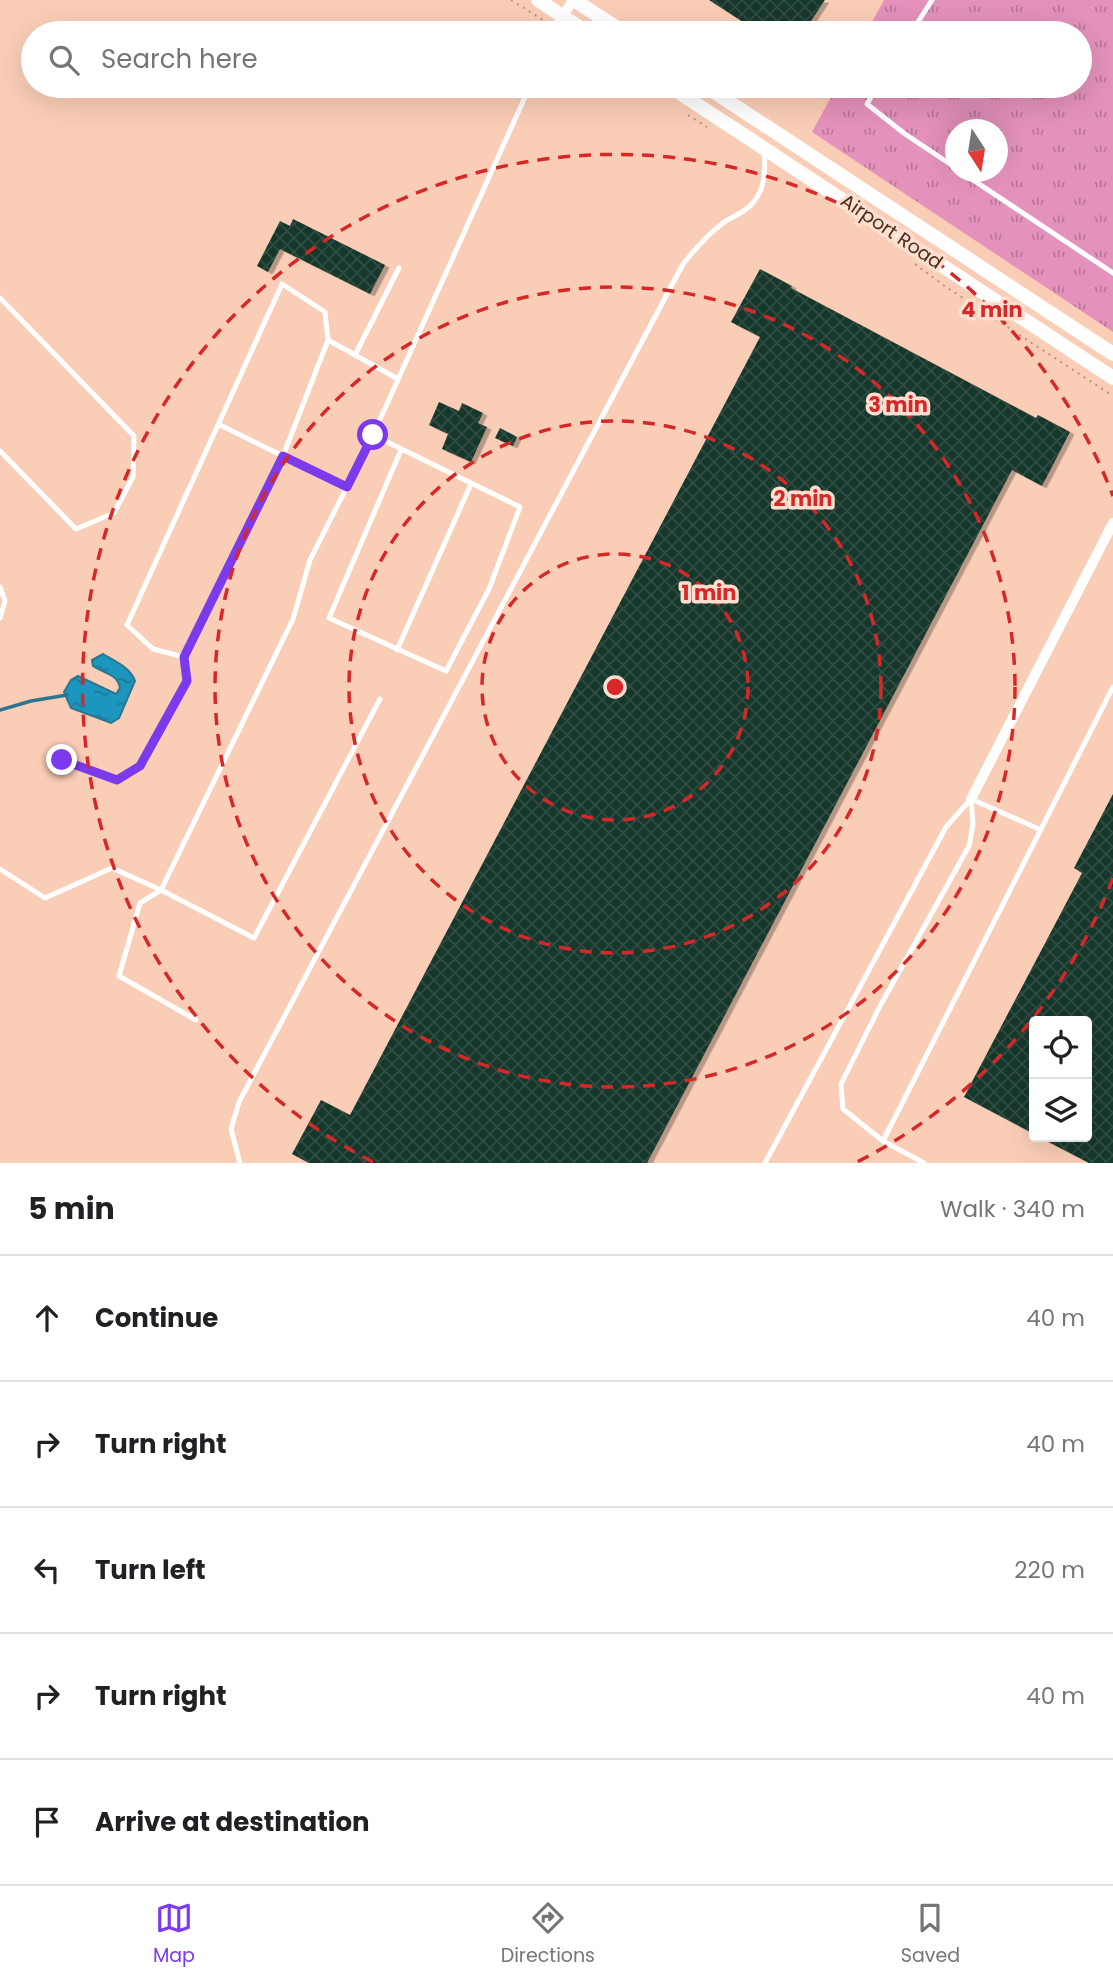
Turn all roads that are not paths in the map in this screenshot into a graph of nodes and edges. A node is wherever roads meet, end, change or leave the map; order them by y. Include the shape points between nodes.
1 (538, 0) edge
2 (932, 0) edge
3 (564, 14) edge
4 (586, 21) edge
5 (919, 21) edge
6 (525, 98) edge
7 (687, 98) edge
8 (723, 98) edge
9 (871, 98) edge
10 (763, 147) junction
11 (945, 160) edge
12 (976, 182) edge
13 (399, 268) dead end
14 (1113, 272) edge
15 (0, 298) edge
16 (328, 340) junction
17 (1113, 354) edge
18 (355, 355) junction
19 (398, 379) junction
20 (1113, 379) edge
21 (218, 424) junction
22 (373, 435) junction
23 (401, 450) junction
24 (0, 452) edge
25 (283, 456) junction
26 (471, 484) junction
27 (347, 487) junction
28 (1113, 523) edge
29 (0, 587) edge
30 (0, 618) edge
31 (397, 649) junction
32 (184, 657) junction
33 (1113, 687) edge
34 (380, 699) dead end
35 (62, 760) dead end
36 (971, 799) junction
37 (1040, 829) junction
38 (0, 869) edge
39 (160, 890) junction
40 (196, 1020) dead end
41 (883, 1141) junction
42 (240, 1163) edge
43 (765, 1163) edge
44 (924, 1163) edge

1 - 3 main road
2 - 5 lane
3 - 4 main road
6 - 19 lane
7 - 10 main road, Airport Road
8 - 17 main road, Airport Road
9 - 11 lane via 867,104
10 - 20 main road, Airport Road
10 - 42 lane via 764,181 751,206 701,242 677,276 239,1102 231,1129
12 - 14 lane
13 - 18 lane
15 - 24 lane via 134,436 133,477 114,513 76,529
16 - 18 lane
16 - 21 lane via 325,312 282,284
16 - 25 lane
18 - 19 lane
19 - 22 lane
21 - 25 lane
21 - 32 lane via 127,625 153,649
22 - 23 lane
22 - 27 lane
23 - 26 lane
23 - 31 lane via 328,618
25 - 27 lane
25 - 32 lane
26 - 31 lane
26 - 31 lane via 520,507 489,589 446,671
27 - 39 lane via 310,560 293,619
28 - 36 street
29 - 30 lane via 5,601
32 - 35 lane via 187,681 140,766 117,780
33 - 37 lane
34 - 39 lane via 254,938
36 - 37 lane
36 - 41 lane via 970,846 841,1084 843,1109
36 - 43 lane via 946,827
37 - 41 lane
38 - 39 lane via 45,898 112,868
39 - 40 lane via 140,904 119,976
41 - 44 lane

